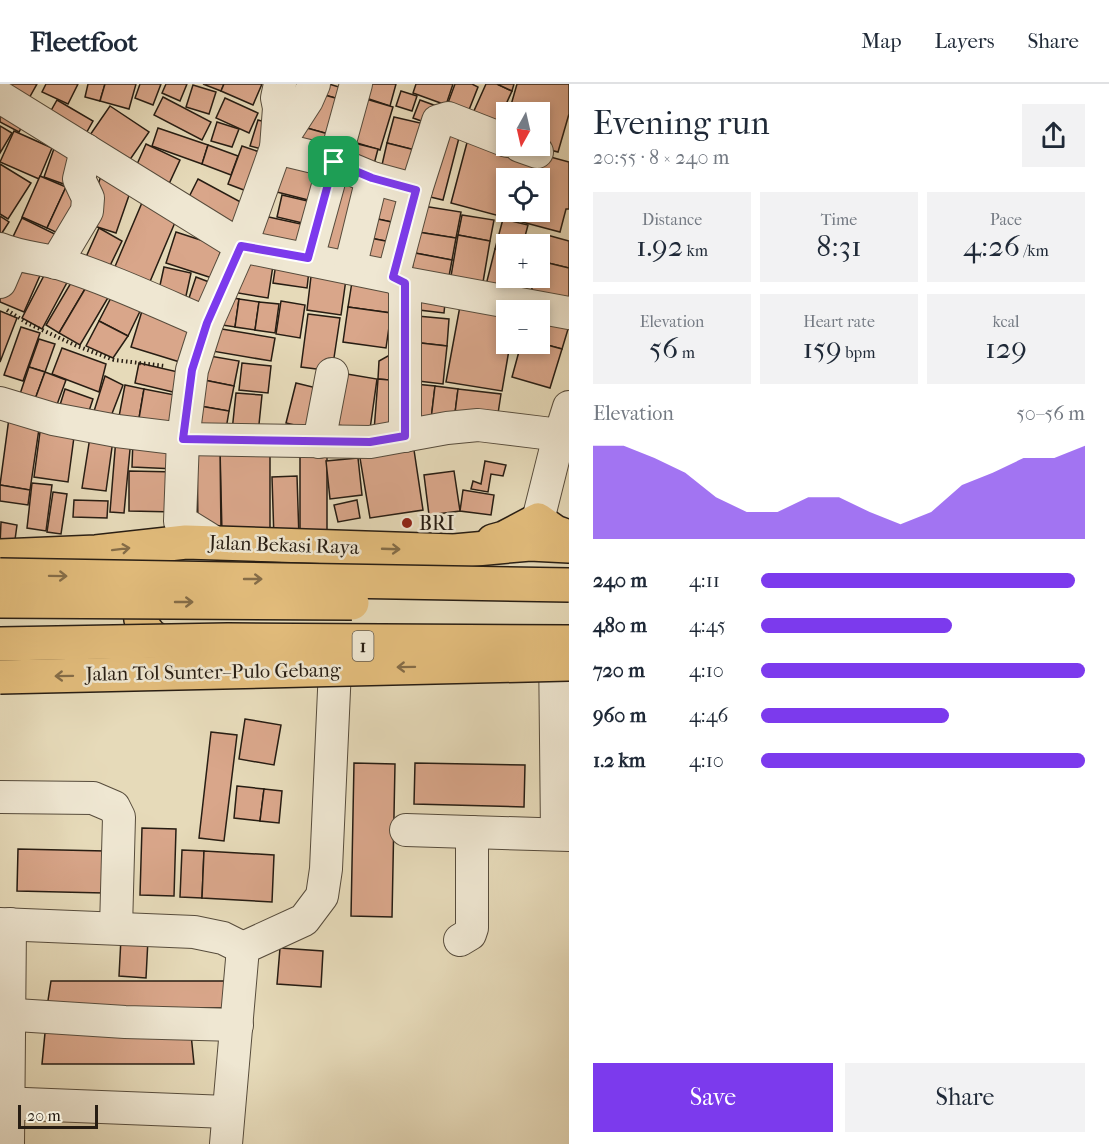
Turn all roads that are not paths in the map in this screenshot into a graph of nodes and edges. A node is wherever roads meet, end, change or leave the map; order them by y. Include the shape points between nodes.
1 (280, 84) edge
2 (314, 84) edge
3 (356, 84) edge
4 (0, 97) edge
5 (496, 137) edge
6 (276, 148) junction
7 (86, 150) junction
8 (334, 162) junction
9 (372, 178) junction
10 (416, 190) junction
11 (241, 246) junction
12 (308, 258) junction
13 (4, 261) edge
14 (56, 263) junction
15 (350, 268) junction
16 (399, 280) junction
17 (569, 313) edge
18 (207, 323) junction
19 (332, 374) dead end
20 (0, 407) edge
21 (564, 421) edge
22 (405, 436) junction
23 (183, 439) junction
24 (319, 442) junction
25 (538, 520) junction
26 (569, 537) edge
27 (200, 542) junction
28 (569, 546) edge
29 (454, 551) junction
30 (0, 556) edge
31 (0, 575) edge
32 (569, 585) edge
33 (0, 600) edge
34 (569, 603) edge
35 (0, 644) edge
36 (336, 646) junction
37 (171, 648) junction
38 (566, 649) edge
39 (0, 652) edge
40 (0, 677) edge
41 (0, 797) edge
42 (406, 830) dead end
43 (472, 832) junction
44 (563, 834) edge
45 (5, 924) edge
46 (116, 928) junction
47 (460, 940) dead end
48 (243, 948) junction
49 (5, 1014) edge
50 (237, 1025) junction
51 (4, 1103) edge
52 (227, 1112) junction
53 (8, 1144) edge
54 (226, 1144) edge

1 - 6 street
2 - 6 street
3 - 8 street
4 - 7 street
5 - 10 street via 448,118 438,121
6 - 8 street
6 - 11 street
7 - 11 street
7 - 14 street via 79,178 88,198 87,211
8 - 9 street
8 - 12 street
9 - 10 street
9 - 15 street
10 - 16 street
11 - 12 street
11 - 18 street
12 - 15 street
13 - 14 street
14 - 18 street
15 - 16 street
16 - 17 street
16 - 22 street
18 - 23 street via 192,370
19 - 24 street
20 - 23 street via 117,431
21 - 22 street via 478,425
21 - 25 street
22 - 24 street via 370,442
23 - 24 street
23 - 27 street via 180,521
25 - 26 highway
25 - 29 highway via 504,538
27 -> 29 highway, Jalan Bekasi Raya
30 -> 27 highway, Jalan Bekasi Raya
27 - 37 highway via 150,582 142,596 144,628
28 - 29 highway, Jalan Bekasi Raya via 530,544
31 -> 32 highway, bridge
33 -> 34 highway, bridge
35 - 38 highway, bridge via 228,640
36 - 37 highway, 1
36 - 38 highway, 1
36 - 48 street via 322,896 304,920
37 - 39 highway, 1
38 -> 40 highway, Jalan Tol Sunter–Pulo Gebang, bridge
38 - 44 street
41 - 46 street via 93,798 114,807 119,817
42 - 43 street
43 - 44 street
43 - 47 street via 472,928
45 - 46 street
45 - 49 street
46 - 48 street via 211,935
48 - 50 street
49 - 50 street
49 - 51 street
50 - 52 street
51 - 52 street
51 - 53 street
52 - 54 street

